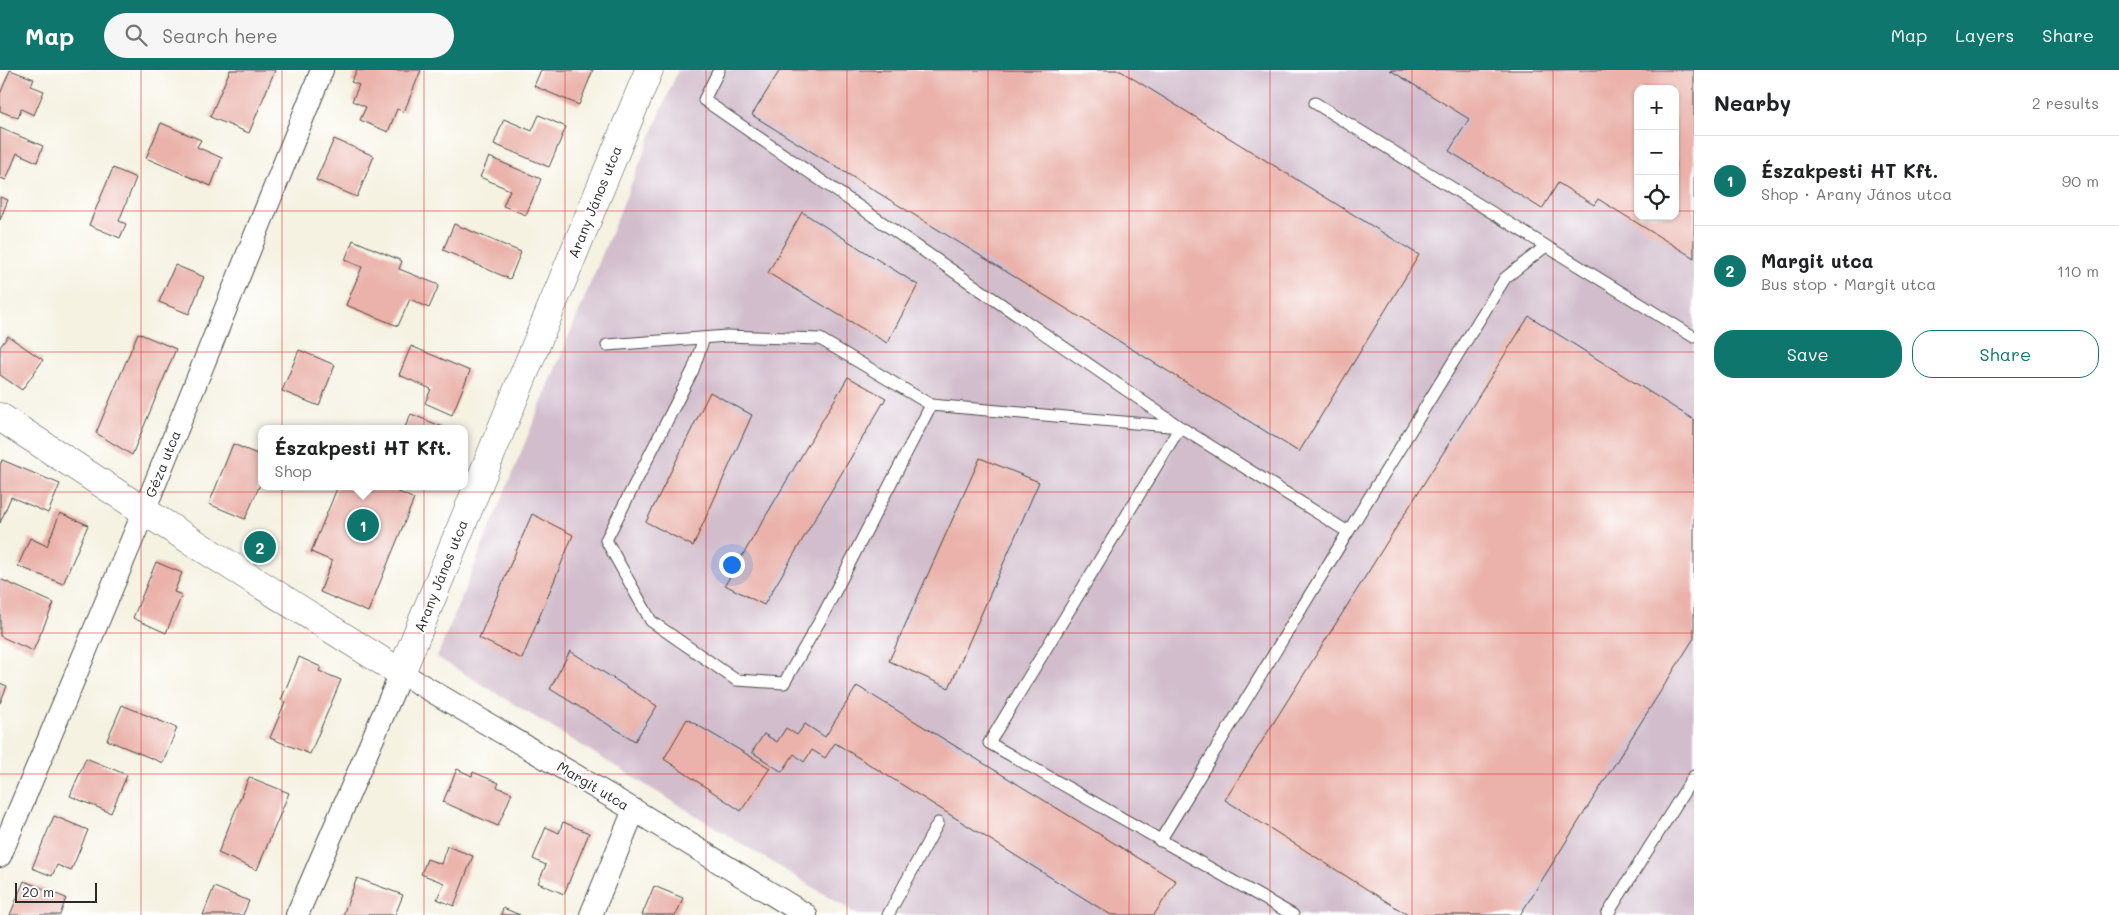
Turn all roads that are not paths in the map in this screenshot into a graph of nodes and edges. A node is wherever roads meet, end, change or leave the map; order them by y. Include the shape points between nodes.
1 (322, 70) edge
2 (649, 70) edge
3 (719, 70) edge
4 (1315, 103) dead end
5 (1546, 246) junction
6 (1694, 337) edge
7 (704, 338) junction
8 (607, 345) dead end
9 (931, 405) junction
10 (0, 417) edge
11 (1180, 428) junction
12 (144, 511) junction
13 (1348, 532) junction
14 (401, 672) junction
15 (1694, 776) edge
16 (634, 810) junction
17 (938, 823) dead end
18 (1160, 841) junction
19 (0, 856) edge
20 (298, 915) edge
21 (592, 915) edge
22 (806, 915) edge
23 (888, 915) edge
24 (1293, 915) edge
25 (1607, 915) edge

1 - 12 street, Géza utca
2 - 14 street, Arany János utca
3 - 11 lane via 704,100
4 - 5 lane
5 - 6 lane
5 - 13 lane via 1505,278
7 - 8 lane
7 - 9 lane via 820,339
7 - 9 lane via 693,370 606,540 651,621 736,680 784,683 822,617
9 - 11 lane
10 - 12 street, Margit utca
11 - 13 lane
11 - 18 lane via 989,743
12 - 14 street, Margit utca
12 - 19 street, Géza utca
13 - 18 lane
14 - 16 street, Margit utca
14 - 20 street, Arany János utca
15 - 25 lane
16 - 21 street
16 - 22 street, Margit utca
17 - 23 lane
18 - 24 lane

